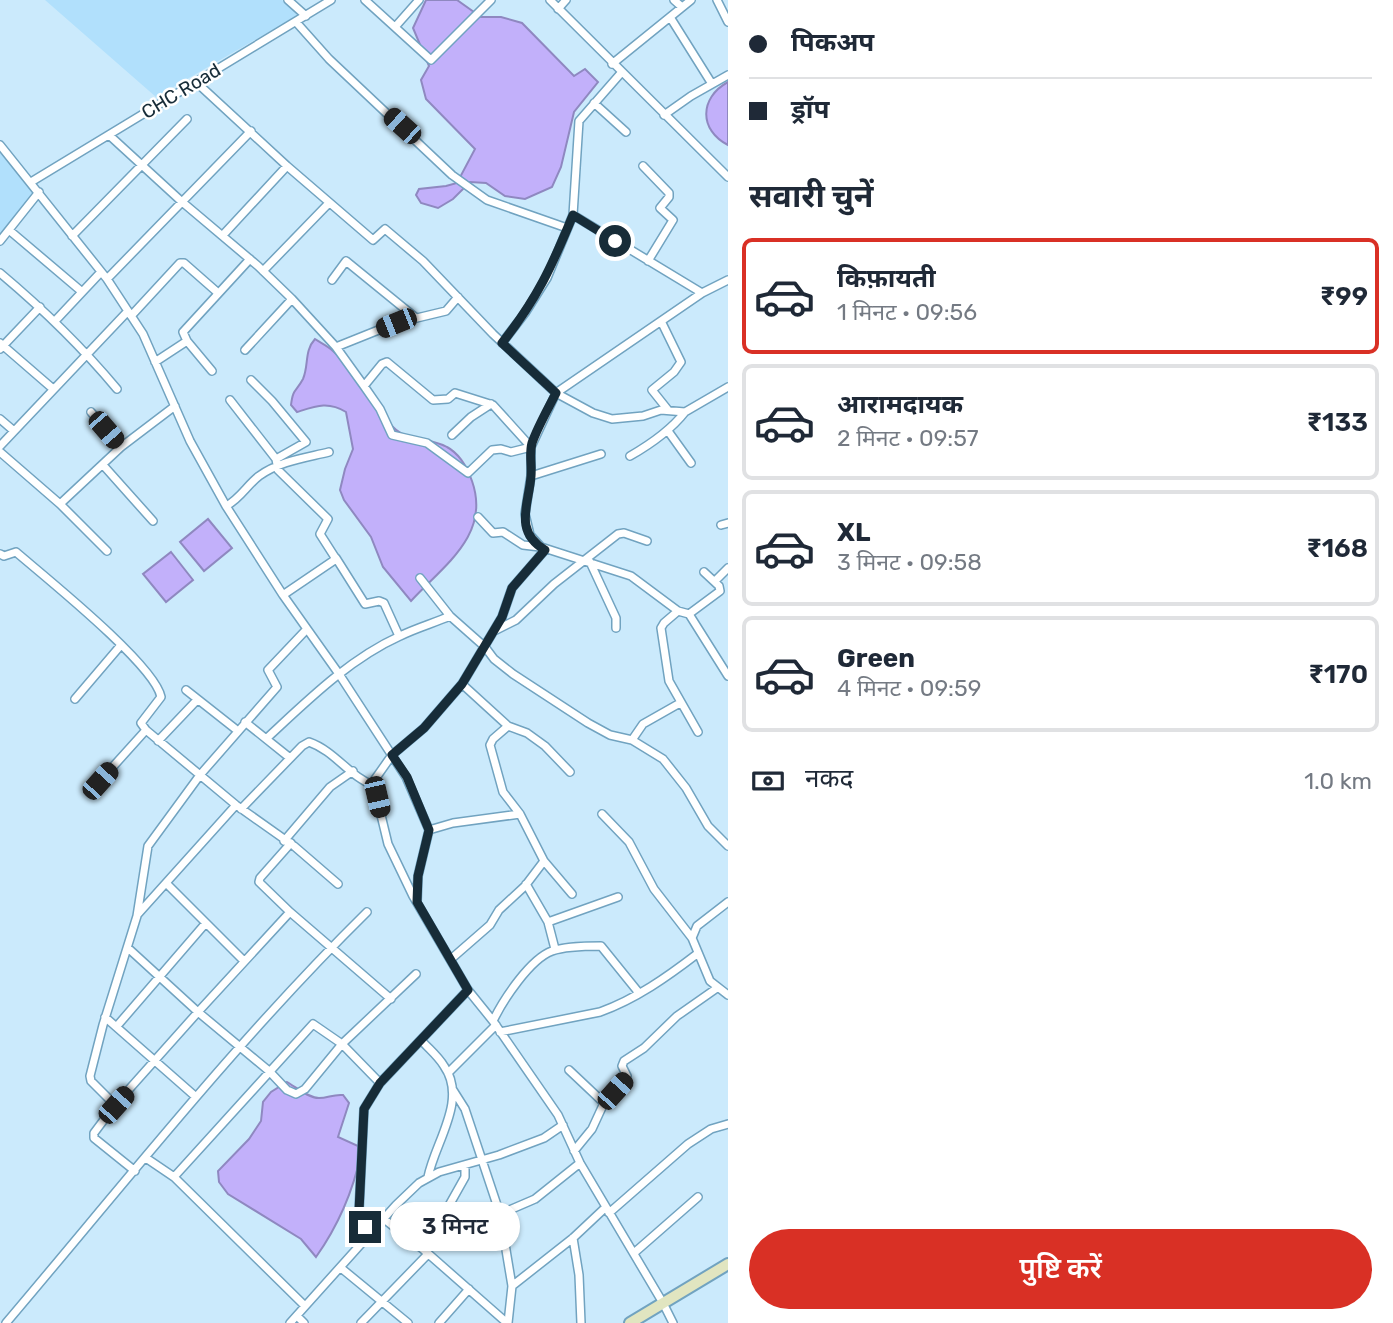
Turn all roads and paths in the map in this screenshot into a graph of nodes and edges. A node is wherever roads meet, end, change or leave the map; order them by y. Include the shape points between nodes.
1 (288, 0) edge
2 (331, 0) edge
3 (365, 0) edge
4 (419, 0) edge
5 (491, 0) edge
6 (550, 0) edge
7 (566, 0) edge
8 (674, 0) edge
9 (691, 0) edge
10 (718, 0) edge
11 (682, 7) junction
12 (558, 9) junction
13 (306, 16) junction
14 (670, 17) junction
15 (296, 22) junction
16 (728, 22) edge
17 (395, 27) junction
18 (612, 64) junction
19 (621, 73) junction
20 (728, 75) edge
21 (196, 82) junction
22 (712, 83) junction
23 (594, 103) junction
24 (664, 115) junction
25 (187, 119) dead end
26 (251, 131) junction
27 (626, 132) dead end
28 (109, 135) junction
29 (0, 145) edge
30 (143, 165) junction
31 (287, 166) junction
32 (643, 166) dead end
33 (728, 177) edge
34 (31, 182) junction
35 (39, 192) junction
36 (181, 201) junction
37 (329, 203) junction
38 (573, 215) junction
39 (567, 228) junction
40 (9, 230) junction
41 (223, 235) junction
42 (72, 236) junction
43 (0, 241) edge
44 (250, 259) junction
45 (648, 261) junction
46 (263, 271) junction
47 (101, 272) junction
48 (0, 273) edge
49 (107, 279) junction
50 (728, 280) edge
51 (332, 281) dead end
52 (81, 291) junction
53 (217, 292) junction
54 (702, 293) junction
55 (458, 297) junction
56 (292, 299) junction
57 (40, 307) junction
58 (129, 313) junction
59 (416, 318) junction
60 (55, 321) junction
61 (661, 321) junction
62 (187, 341) junction
63 (502, 343) junction
64 (1, 346) edge
65 (336, 347) junction
66 (245, 350) dead end
67 (86, 352) junction
68 (155, 362) junction
69 (212, 371) dead end
70 (251, 380) dead end
71 (364, 386) junction
72 (728, 387) edge
73 (52, 388) junction
74 (117, 389) dead end
75 (556, 393) junction
76 (230, 400) dead end
77 (491, 404) junction
78 (174, 406) junction
79 (668, 410) junction
80 (91, 412) dead end
81 (685, 412) junction
82 (0, 419) edge
83 (14, 431) junction
84 (668, 431) junction
85 (452, 435) dead end
86 (0, 446) edge
87 (121, 447) junction
88 (531, 447) junction
89 (330, 452) dead end
90 (0, 453) edge
91 (601, 454) dead end
92 (630, 456) dead end
93 (276, 462) junction
94 (691, 463) dead end
95 (103, 465) junction
96 (531, 476) junction
97 (60, 505) junction
98 (226, 506) junction
99 (478, 517) dead end
100 (153, 521) dead end
101 (647, 541) dead end
102 (543, 548) junction
103 (107, 551) dead end
104 (0, 554) edge
105 (336, 558) junction
106 (588, 561) junction
107 (728, 568) edge
108 (704, 572) dead end
109 (420, 578) dead end
110 (715, 581) junction
111 (283, 595) junction
112 (678, 611) junction
113 (690, 614) junction
114 (450, 616) junction
115 (616, 628) dead end
116 (306, 630) junction
117 (494, 632) junction
118 (399, 636) junction
119 (121, 645) junction
120 (485, 647) junction
121 (727, 672) edge
122 (339, 674) junction
123 (462, 684) junction
124 (186, 690) dead end
125 (75, 699) dead end
126 (197, 700) junction
127 (680, 703) junction
128 (245, 722) junction
129 (508, 726) junction
130 (146, 730) junction
131 (238, 731) junction
132 (698, 732) dead end
133 (267, 738) junction
134 (632, 740) junction
135 (158, 741) junction
136 (392, 755) junction
137 (290, 758) junction
138 (353, 771) junction
139 (570, 772) dead end
140 (201, 775) junction
141 (100, 781) dead end
142 (373, 785) junction
143 (238, 807) junction
144 (520, 814) junction
145 (602, 814) dead end
146 (429, 830) junction
147 (726, 840) edge
148 (287, 842) junction
149 (544, 861) junction
150 (167, 884) junction
151 (338, 884) dead end
152 (526, 884) junction
153 (572, 894) dead end
154 (618, 897) dead end
155 (417, 902) junction
156 (728, 902) edge
157 (290, 912) junction
158 (367, 912) dead end
159 (137, 916) junction
160 (548, 922) junction
161 (205, 924) junction
162 (692, 938) junction
163 (331, 946) junction
164 (128, 948) junction
165 (555, 949) junction
166 (697, 954) junction
167 (451, 960) junction
168 (244, 961) junction
169 (415, 974) dead end
170 (160, 976) junction
171 (717, 988) junction
172 (468, 990) junction
173 (639, 993) junction
174 (728, 995) edge
175 (391, 999) junction
176 (198, 1012) junction
177 (105, 1017) junction
178 (117, 1026) junction
179 (496, 1026) junction
180 (422, 1041) junction
181 (341, 1044) junction
182 (240, 1047) junction
183 (155, 1061) junction
184 (569, 1070) dead end
185 (269, 1071) junction
186 (448, 1073) junction
187 (380, 1083) junction
188 (453, 1090) junction
189 (196, 1097) junction
190 (604, 1103) junction
191 (116, 1105) junction
192 (728, 1124) edge
193 (563, 1125) junction
194 (574, 1151) junction
195 (146, 1158) junction
196 (482, 1160) junction
197 (580, 1163) junction
198 (466, 1165) junction
199 (135, 1171) junction
200 (174, 1177) junction
201 (428, 1177) junction
202 (698, 1197) dead end
203 (608, 1210) junction
204 (500, 1214) junction
205 (384, 1219) junction
206 (370, 1234) junction
207 (573, 1238) junction
208 (505, 1240) junction
209 (427, 1249) junction
210 (634, 1253) junction
211 (728, 1264) edge
212 (341, 1268) junction
213 (512, 1286) junction
214 (469, 1289) junction
215 (381, 1302) junction
216 (663, 1303) junction
217 (305, 1306) junction
218 (296, 1316) junction
219 (6, 1323) edge
220 (290, 1323) edge
221 (304, 1323) edge
222 (361, 1323) edge
223 (408, 1323) edge
224 (439, 1323) edge
225 (507, 1323) edge
226 (581, 1323) edge
227 (630, 1323) edge
228 (673, 1323) edge

1 - 13 street
2 - 13 street, CHC Road
3 - 17 street
4 - 17 street
5 - 17 street via 432,60
6 - 12 street
7 - 12 street
8 - 11 street
9 - 11 street
10 - 16 street
11 - 14 street
12 - 18 street
13 - 15 street, CHC Road
14 - 18 street
14 - 22 street
15 - 21 street, CHC Road
15 - 39 street via 329,59 474,192 510,210
18 - 19 street
19 - 23 street
19 - 24 street
20 - 22 street
21 - 26 street
21 - 28 street, CHC Road
22 - 24 street
23 - 27 street
23 - 38 street via 579,121
24 - 33 street
25 - 30 street
26 - 31 street
26 - 36 street
28 - 30 street
28 - 34 street, CHC Road
29 - 34 street
30 - 36 street
30 - 42 street
31 - 37 street
31 - 41 street
32 - 45 street via 668,192 660,208 673,220
34 - 35 street
35 - 40 street
35 - 42 street
36 - 41 street
36 - 49 street
37 - 46 street
37 - 55 street via 373,240 385,229
38 - 39 street
38 - 45 street
39 - 63 street via 547,278
40 - 43 street
40 - 52 street
41 - 44 street
42 - 47 street
44 - 46 street
44 - 53 street
45 - 54 street
46 - 56 street
47 - 49 street
47 - 52 street
48 - 57 street
49 - 58 street
50 - 54 street
51 - 59 street via 346,261
52 - 60 street
53 - 58 street via 180,263
53 - 62 street via 184,329
54 - 61 street
55 - 59 street via 446,311
55 - 63 street
56 - 65 street
56 - 66 street
57 - 60 street
57 - 64 street
58 - 67 street
58 - 68 street
59 - 65 street
60 - 67 street
61 - 75 street
61 - 79 street via 681,362 652,390
62 - 68 street
62 - 69 street
63 - 75 street
64 - 73 street
65 - 71 street
67 - 73 street
67 - 74 street
68 - 78 street
70 - 93 street via 306,441
71 - 77 street via 386,362 433,400 448,399 455,393
71 - 88 street via 392,435 428,443 467,472 492,450
72 - 81 street
73 - 83 street
75 - 79 street via 612,419
75 - 88 street
76 - 93 street
77 - 85 street
77 - 88 street
78 - 87 street
78 - 98 street
79 - 81 street
80 - 87 street
81 - 84 street
82 - 83 street
83 - 86 street
84 - 92 street
84 - 94 street
87 - 95 street
88 - 96 street
89 - 93 street
90 - 97 street
91 - 96 street
93 - 98 street
93 - 105 street via 278,471 327,518 320,534
95 - 97 street
95 - 100 street
96 - 102 street via 525,519 532,539
97 - 103 street
98 - 111 street
99 - 102 street via 493,533 503,532 523,545
101 - 106 street via 621,533
102 - 106 street
102 - 117 street via 512,588
104 - 119 street via 16,552
105 - 111 street
105 - 118 street via 365,604 384,603
106 - 112 street via 631,576
106 - 115 street via 616,618
106 - 117 street via 554,584 516,620
107 - 110 street
108 - 110 street
109 - 114 street
110 - 113 street via 719,592
111 - 116 street
112 - 113 street
112 - 127 street via 661,628 669,681
113 - 121 street
114 - 118 street
114 - 120 street
116 - 122 street
116 - 128 street via 268,670 277,687
117 - 120 street
118 - 122 street
119 - 125 street
119 - 130 street via 160,694 141,723
120 - 123 street
120 - 134 street via 513,674 578,717 610,735
122 - 133 street
122 - 136 street
123 - 129 street
123 - 136 street via 424,728
124 - 126 street
126 - 131 street
126 - 135 street
127 - 132 street
127 - 134 street via 643,724
128 - 131 street
128 - 133 street
129 - 139 street via 545,746
129 - 144 street via 489,745 502,789
130 - 135 street
130 - 141 street
131 - 140 street
133 - 137 street
134 - 147 street via 663,759 708,826
135 - 140 street
136 - 142 street
136 - 146 street via 407,777
137 - 138 street via 311,742
137 - 143 street
138 - 142 street
138 - 148 street via 330,787
140 - 143 street
140 - 159 street via 148,846
142 - 155 street via 388,844
143 - 148 street
143 - 150 street
144 - 146 street
144 - 149 street
145 - 162 street via 629,842 654,889
146 - 155 street
148 - 151 street
148 - 157 street via 259,880
149 - 152 street
149 - 153 street
150 - 159 street
150 - 161 street
152 - 160 street
152 - 167 street
154 - 160 street
155 - 167 street
156 - 162 street via 697,926
157 - 163 street
157 - 168 street
158 - 163 street
159 - 164 street
160 - 165 street
161 - 168 street
161 - 170 street
162 - 166 street
163 - 175 street
163 - 182 street
164 - 170 street
164 - 177 street
165 - 173 street via 603,947
165 - 179 street via 516,984 500,1007
166 - 171 street
166 - 173 street
167 - 172 street
168 - 176 street
169 - 175 street
170 - 176 street
170 - 178 street
171 - 174 street
171 - 190 street via 623,1062 627,1076
172 - 179 street
172 - 180 street
173 - 179 street via 600,1012
175 - 181 street
176 - 182 street
176 - 183 street
177 - 178 street
177 - 191 street via 90,1079
178 - 183 street
179 - 186 street
179 - 193 street
180 - 186 street
180 - 187 street
181 - 185 street via 313,1024
181 - 185 street via 299,1094 288,1091
181 - 187 street
182 - 185 street
182 - 189 street
183 - 189 street
183 - 191 street
184 - 190 street
185 - 200 street
186 - 188 street
187 - 206 street via 362,1119 359,1211
188 - 196 street via 466,1109
188 - 201 street
189 - 195 street
190 - 194 street via 592,1129
191 - 199 street via 93,1136
192 - 203 street via 688,1144
193 - 194 street
193 - 196 street via 544,1138
194 - 197 street
195 - 199 street
195 - 200 street
196 - 198 street
196 - 204 street
197 - 203 street
197 - 204 street via 535,1199
198 - 201 street
198 - 209 street via 466,1177
199 - 219 street
200 - 217 street
201 - 205 street
202 - 210 street
203 - 207 street
203 - 210 street
204 - 208 street
205 - 206 street
205 - 209 street
206 - 212 street
207 - 213 street
207 - 226 street
208 - 209 street
208 - 213 street
209 - 214 street
209 - 215 street
210 - 216 street
211 - 216 street
212 - 215 street
212 - 217 street
213 - 225 street
214 - 224 street
214 - 225 street
215 - 222 street
215 - 223 street
216 - 227 street
216 - 228 street
217 - 218 street
218 - 220 street
218 - 221 street

